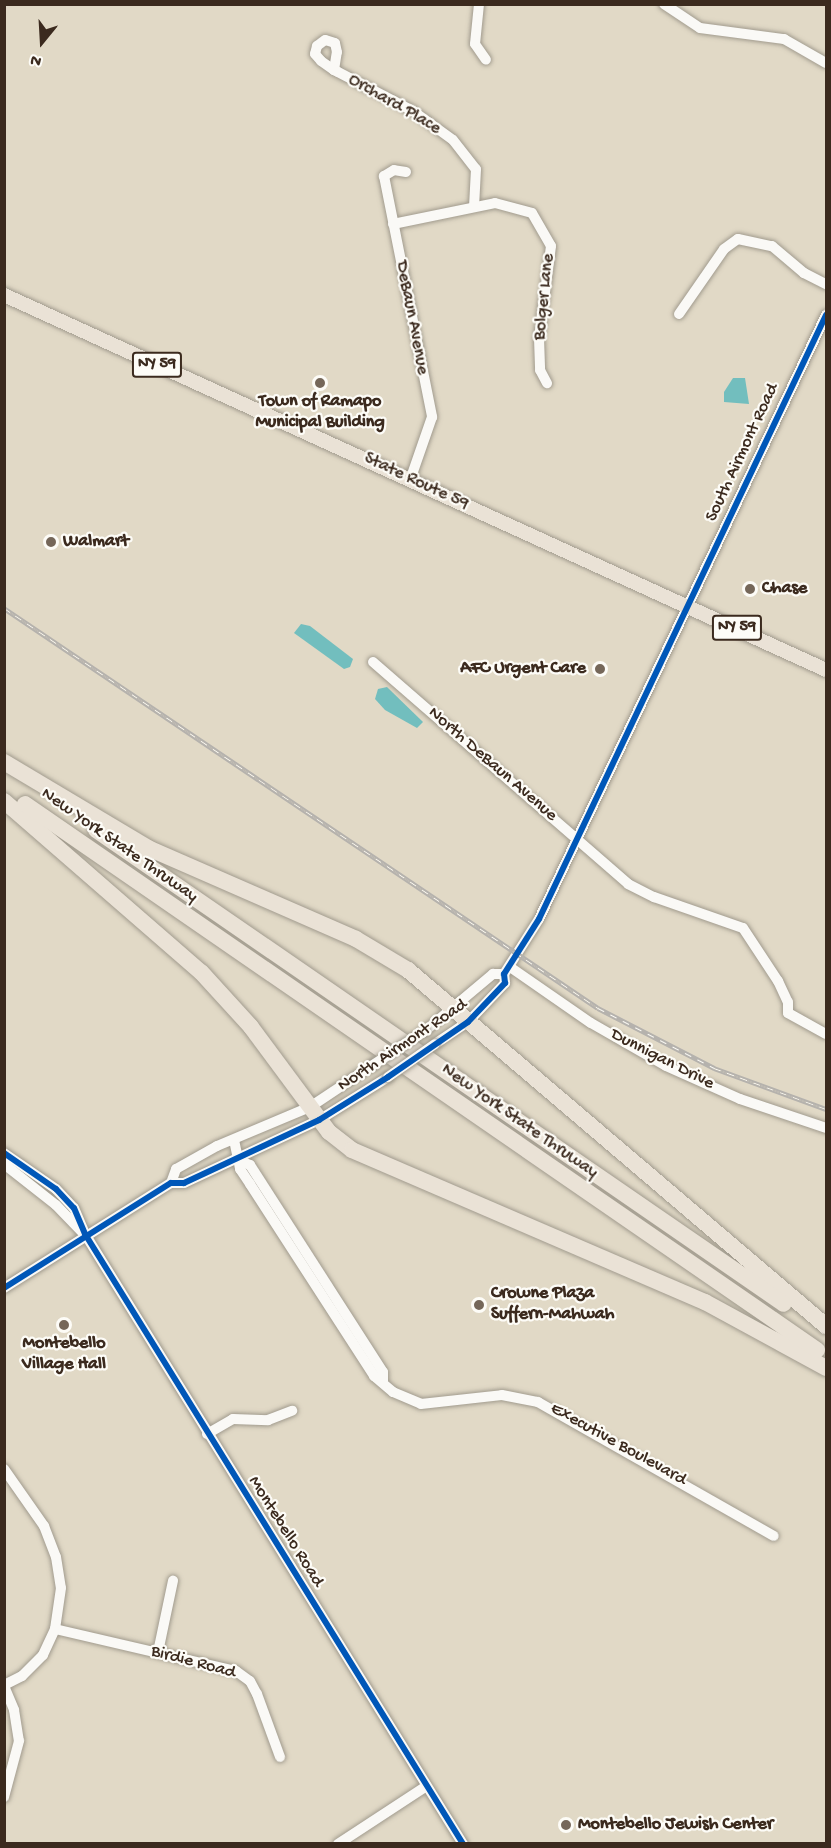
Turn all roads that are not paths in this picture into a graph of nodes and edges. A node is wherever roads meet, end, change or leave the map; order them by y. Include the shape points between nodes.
1 (479, 4) edge
2 (664, 4) edge
3 (486, 60) dead end
4 (826, 63) edge
5 (334, 70) dead end
6 (406, 172) dead end
7 (474, 205) junction
8 (393, 224) junction
9 (826, 284) edge
10 (4, 295) edge
11 (679, 314) dead end
12 (826, 315) edge
13 (547, 383) dead end
14 (410, 480) junction
15 (689, 606) junction
16 (373, 662) dead end
17 (826, 670) edge
18 (4, 762) edge
19 (4, 767) edge
20 (4, 790) edge
21 (4, 801) edge
22 (577, 839) junction
23 (507, 970) junction
24 (454, 1008) junction
25 (468, 1022) junction
26 (826, 1034) edge
27 (314, 1113) junction
28 (826, 1128) edge
29 (234, 1140) junction
30 (5, 1153) edge
31 (240, 1158) junction
32 (4, 1164) edge
33 (171, 1183) junction
34 (85, 1234) junction
35 (4, 1288) edge
36 (826, 1326) edge
37 (826, 1334) edge
38 (826, 1357) edge
39 (826, 1368) edge
40 (292, 1411) dead end
41 (207, 1434) junction
42 (4, 1469) edge
43 (774, 1536) dead end
44 (173, 1581) dead end
45 (55, 1629) junction
46 (158, 1652) junction
47 (4, 1685) edge
48 (280, 1757) dead end
49 (425, 1787) junction
50 (4, 1797) edge
51 (339, 1844) edge
52 (463, 1844) edge

1 - 3 street via 475,44
2 - 4 street via 700,27 784,39
5 - 7 street, Orchard Place via 413,111 453,140 476,169
6 - 8 street, DeBaun Avenue via 394,170 384,176
7 - 8 street, Bolger Lane
7 - 13 street, Bolger Lane via 495,202 532,213 551,246 539,338 540,370
8 - 14 street, DeBaun Avenue via 432,417
9 - 11 street via 804,273 772,246 738,239 724,249
10 - 14 main road, State Route 59 / NY 59
12 - 15 street, South Airmont Road
14 - 15 main road, State Route 59 / NY 59
15 - 17 main road, State Route 59 / NY 59
15 - 22 street, North Airmont Road
16 - 22 street, North DeBaun Avenue
18 - 24 highway via 167,858 372,948 423,981
19 - 37 highway, New York State Thruway
20 - 38 highway, New York State Thruway
21 - 27 highway via 201,972 256,1033
22 - 23 street, North Airmont Road via 539,919
22 - 26 street, North DeBaun Avenue via 628,884 743,928 778,981 788,1002 788,1013
23 - 24 street, North Airmont Road via 493,974
23 - 25 street, North Airmont Road via 505,983
23 - 28 street, Dunnigan Drive via 666,1066 740,1099
24 - 25 highway
24 - 27 street, North Airmont Road, bridge
25 - 27 street, North Airmont Road, bridge via 388,1077
25 - 36 highway
27 - 29 street, North Airmont Road
27 - 31 street, North Airmont Road
27 - 39 highway via 340,1142 364,1157 705,1302
29 - 31 street, Executive Boulevard
29 - 33 street, North Airmont Road via 176,1169
30 - 34 street via 56,1189 74,1208
31 - 33 street, North Airmont Road via 184,1183
31 - 43 street, Executive Boulevard via 245,1177 374,1376 393,1392 421,1404 502,1395 538,1402
32 - 34 street
33 - 34 street, North Airmont Road
34 - 35 street, North Airmont Road
34 - 41 street, Montebello Road
40 - 41 street via 268,1420 233,1419
41 - 49 street, Montebello Road
42 - 45 street via 33,1505 52,1543 61,1588
44 - 46 street
45 - 46 street, Birdie Road
45 - 47 street via 33,1667
46 - 48 street, Birdie Road via 236,1671 250,1681
47 - 50 street via 19,1741
49 - 51 street
49 - 52 street, Montebello Road

